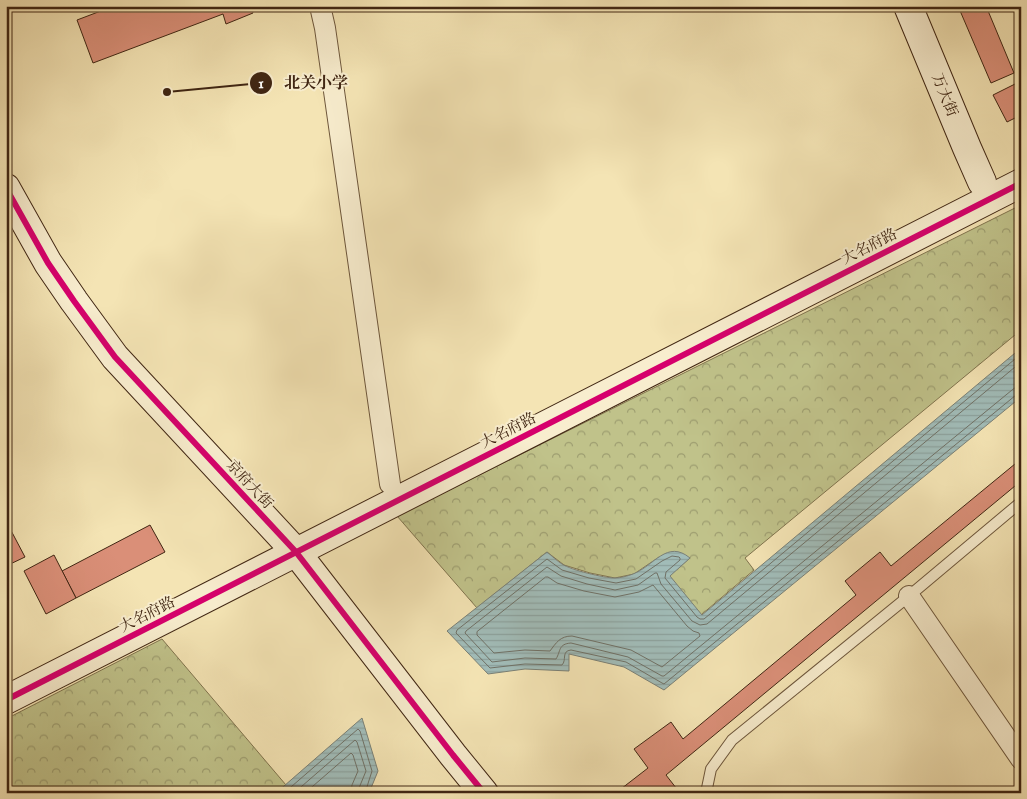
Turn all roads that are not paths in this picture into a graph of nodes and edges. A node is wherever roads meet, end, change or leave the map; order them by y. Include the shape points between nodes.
1 (320, 6) edge
2 (908, 6) edge
3 (1021, 163) edge
4 (982, 182) junction
5 (1021, 183) edge
6 (6, 188) edge
7 (390, 484) junction
8 (1021, 502) edge
9 (290, 546) junction
10 (909, 596) junction
11 (6, 680) edge
12 (6, 700) edge
13 (1021, 759) edge
14 (484, 793) edge
15 (706, 793) edge

1 - 7 street
2 - 4 street, 万大街
3 - 4 street, 大名府路
4 - 7 street, 大名府路
5 - 9 street, 大名府路
6 - 9 street, 京府大街 via 48,262 115,356
7 - 9 street, 大名府路
8 - 10 lane
9 - 11 street, 大名府路
9 - 12 street, 大名府路
9 - 14 street, 京府大街
10 - 13 street
10 - 15 lane via 732,740 711,769

